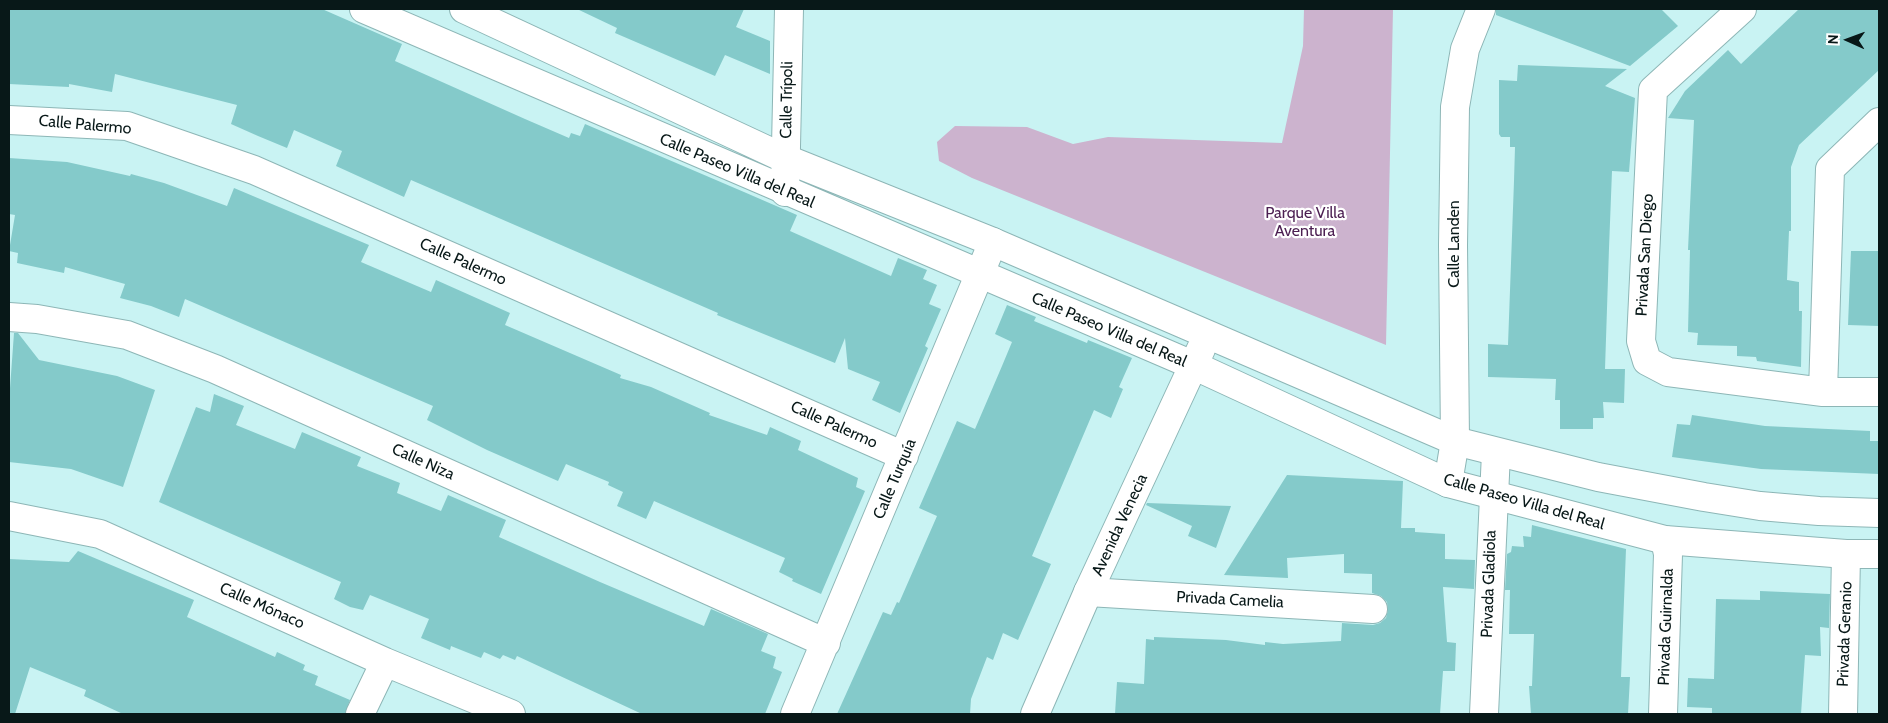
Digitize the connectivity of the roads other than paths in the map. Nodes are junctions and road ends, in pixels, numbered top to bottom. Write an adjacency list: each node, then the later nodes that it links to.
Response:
1 (364, 9): 9 (street, Calle Paseo Villa del Real)
2 (464, 9): 8 (street, Calle Paseo Villa del Real)
3 (789, 9): 8 (street, Calle Trípoli)
4 (1481, 9): 17 (street, Calle Landen)
5 (1742, 9): 15 (street, Privada San Diego)
6 (9, 120): 19 (street, Calle Palermo)
7 (1879, 122): 15 (street)
8 (786, 159): 9 (street, Calle Trípoli); 10 (street, Calle Paseo Villa del Real)
9 (785, 192): 11 (street, Calle Paseo Villa del Real)
10 (993, 242): 11 (street, Calle Turquía); 13 (street, Calle Paseo Villa del Real)
11 (980, 275): 14 (street, Calle Paseo Villa del Real); 19 (street, Calle Turquía)
12 (9, 317): 29 (street, Calle Niza)
13 (1206, 336): 14 (street, Avenida Venecia); 17 (street, Calle Paseo Villa del Real)
14 (1195, 366): 20 (street, Calle Paseo Villa del Real); 27 (street, Avenida Venecia)
15 (1822, 392): 16 (street, Privada San Diego)
16 (1879, 392)
17 (1455, 441): 18 (street, Calle Paseo Villa del Real); 20 (street, Calle Landen)
18 (1496, 453): 21 (street, Privada Gladiola); 22 (street, Calle Paseo Villa del Real)
19 (904, 456): 29 (street, Calle Turquía)
20 (1448, 483): 21 (street, Calle Paseo Villa del Real)
21 (1492, 493): 24 (street, Calle Paseo Villa del Real); 35 (street, Privada Gladiola)
22 (1879, 513)
23 (9, 516): 30 (street, Calle Mónaco)
24 (1665, 540): 25 (street, Calle Paseo Villa del Real); 36 (street, Privada Guirnalda)
25 (1846, 554): 26 (street, Calle Paseo Villa del Real); 37 (street, Privada Geranio)
26 (1879, 554)
27 (1088, 592): 28 (street, Privada Camelia); 34 (street, Avenida Venecia)
28 (1373, 609)
29 (826, 643): 33 (street, Calle Turquía)
30 (385, 662): 31 (street); 32 (street, Calle Mónaco)
31 (360, 714)
32 (511, 714)
33 (795, 714)
34 (1034, 714)
35 (1484, 714)
36 (1663, 714)
37 (1843, 714)

